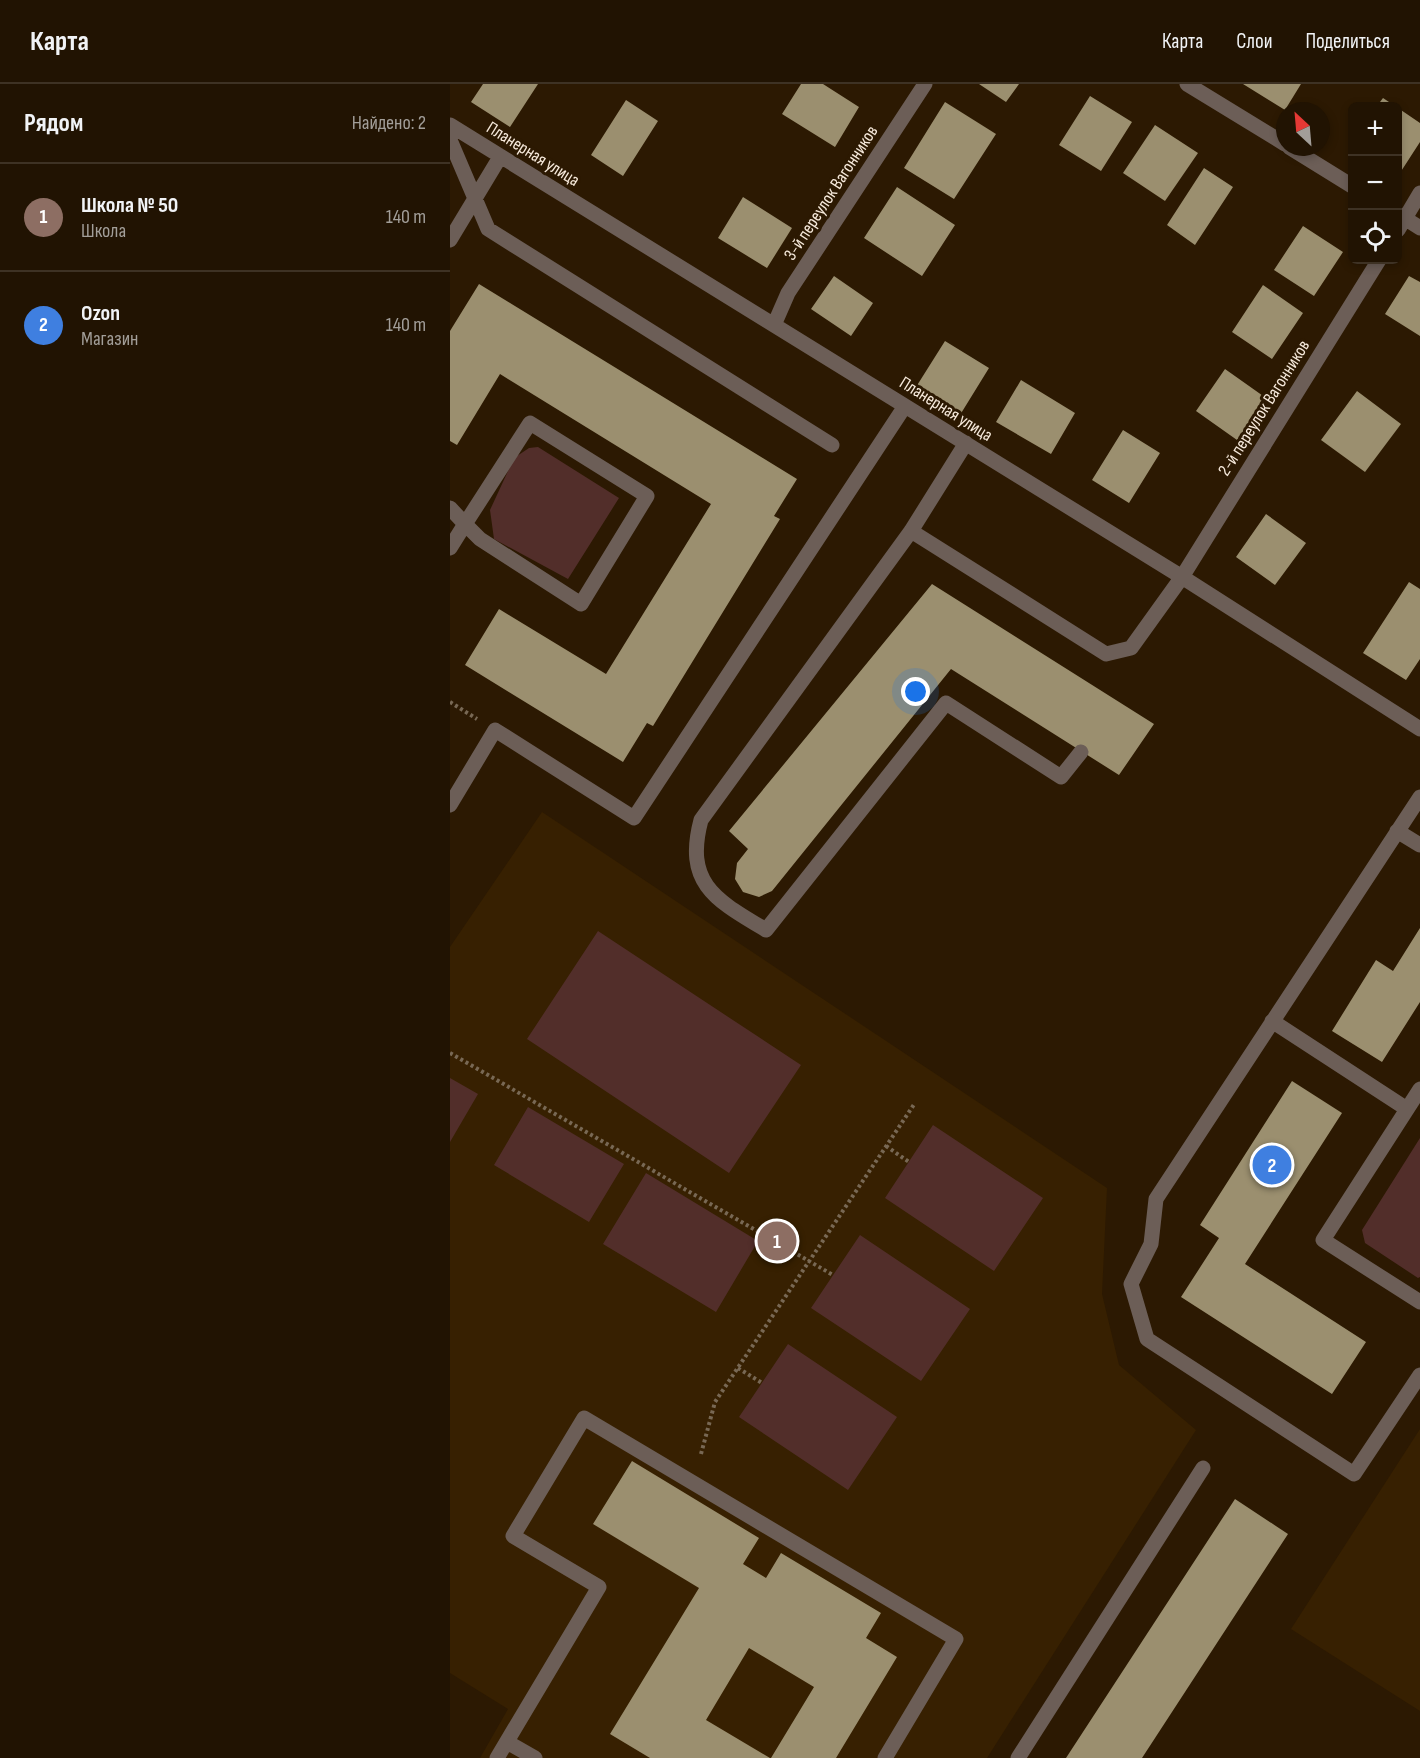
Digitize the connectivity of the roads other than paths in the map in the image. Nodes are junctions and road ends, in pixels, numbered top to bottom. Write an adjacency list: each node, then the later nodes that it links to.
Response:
1 (925, 84): 16 (street, 3-й переулок Вагонников)
2 (1187, 84): 4 (street)
3 (450, 125): 7 (street, Планерная улица)
4 (1276, 138)
5 (450, 140): 10 (street)
6 (1304, 156): 8 (street)
7 (500, 157): 10 (street); 16 (street, Планерная улица)
8 (1348, 183)
9 (1420, 193): 11 (street)
10 (474, 200): 14 (street); 19 (street)
11 (1402, 217)
12 (1402, 221): 13 (street)
13 (1420, 228)
14 (450, 240)
15 (1377, 264): 24 (street, 2-й переулок Вагонников)
16 (774, 325): 17 (street, Планерная улица)
17 (905, 406): 18 (street, Планерная улица); 28 (street)
18 (966, 443): 22 (street); 24 (street, Планерная улица)
19 (832, 445)
20 (450, 508): 21 (street)
21 (465, 524): 21 (street); 23 (street)
22 (910, 531): 24 (street, 2-й переулок Вагонников); 26 (street)
23 (450, 548)
24 (1182, 577): 25 (street, Планерная улица)
25 (1420, 729)
26 (1081, 752)
27 (1420, 796): 29 (street)
28 (450, 804)
29 (1397, 831): 30 (street); 31 (street)
30 (1420, 845)
31 (1272, 1021): 33 (street); 35 (street)
32 (1420, 1089): 33 (street)
33 (1407, 1108): 34 (street)
34 (1420, 1302)
35 (1420, 1375)
36 (1203, 1468): 41 (street)
37 (507, 1742): 38 (street); 39 (street); 40 (street)
38 (497, 1758)
39 (535, 1758)
40 (885, 1758)
41 (1018, 1758)

